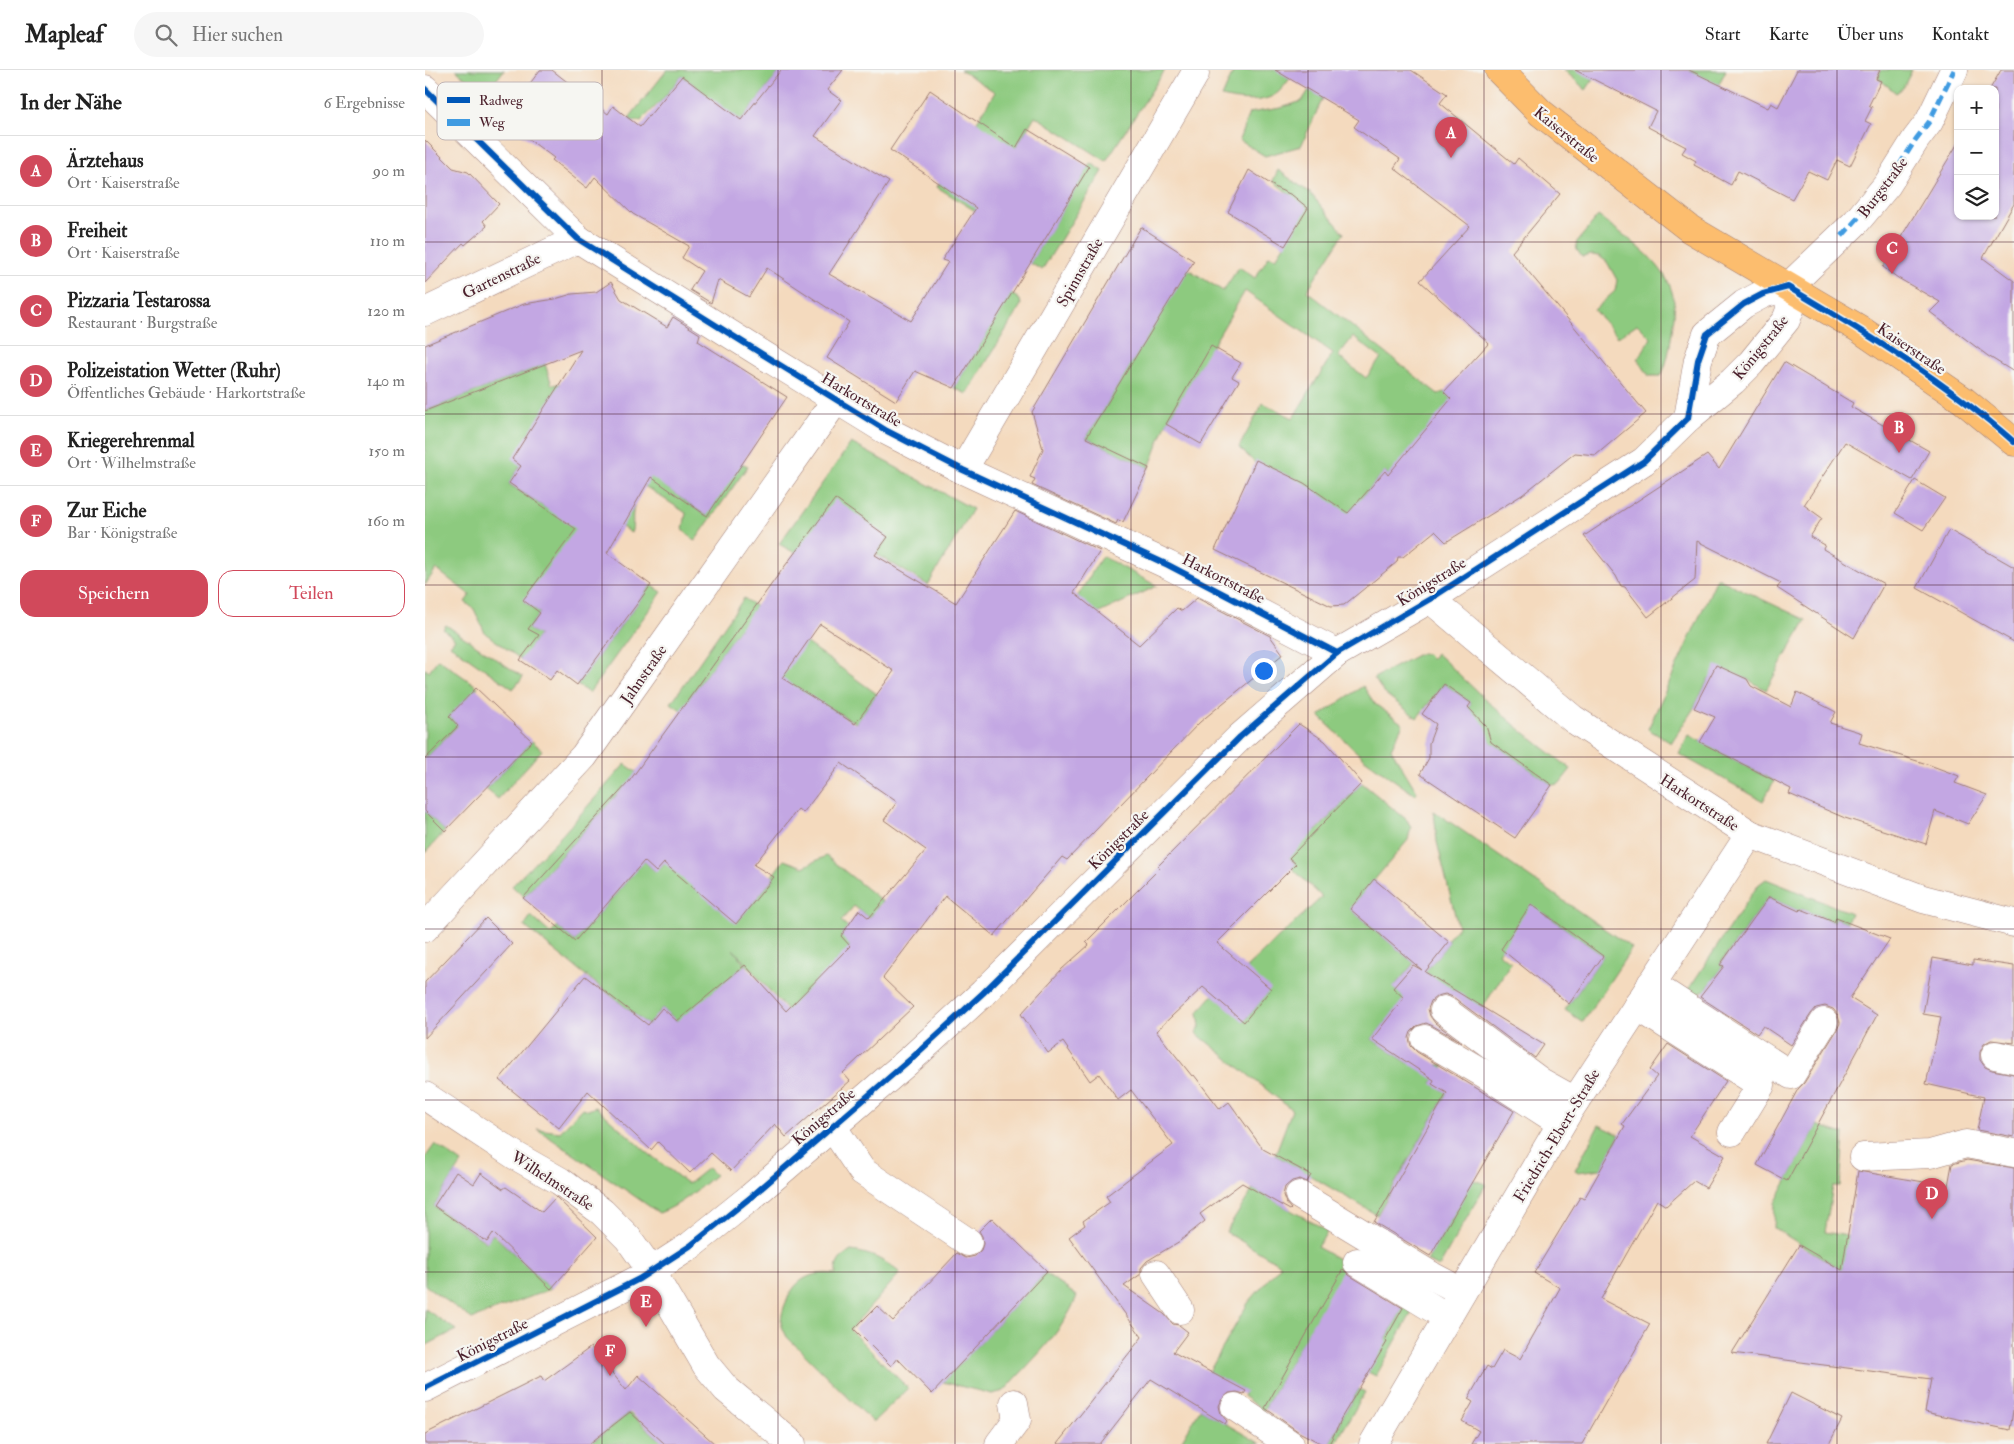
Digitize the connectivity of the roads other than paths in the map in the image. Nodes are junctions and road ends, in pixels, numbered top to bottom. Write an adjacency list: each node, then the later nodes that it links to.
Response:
1 (1499, 70): 8 (main road, Kaiserstraße)
2 (1954, 70): 8 (street, Burgstraße)
3 (1195, 74): 13 (street, Spinnstraße)
4 (425, 89): 5 (street, Harkortstraße)
5 (437, 101)
6 (477, 140): 7 (street, Harkortstraße)
7 (578, 238): 9 (street, Gartenstraße); 10 (street, Harkortstraße)
8 (1788, 287): 11 (street, Königstraße); 11 (street, Königstraße); 12 (main road, Kaiserstraße)
9 (425, 312)
10 (836, 400): 13 (street, Harkortstraße); 18 (street, Jahnstraße)
11 (1688, 418): 14 (street, Königstraße)
12 (2014, 442)
13 (963, 470): 15 (street, Harkortstraße)
14 (1429, 599): 15 (street, Königstraße); 16 (street, Harkortstraße)
15 (1337, 653): 25 (street, Königstraße)
16 (1750, 834): 17 (street, Harkortstraße); 19 (street, Friedrich-Ebert-Straße)
17 (2014, 923)
18 (425, 928)
19 (1644, 995): 21 (street); 24 (street, Friedrich-Ebert-Straße); 26 (street)
20 (1444, 1010): 24 (street)
21 (1824, 1022)
22 (1425, 1039): 24 (street)
23 (425, 1096): 32 (street, Wilhelmstraße)
24 (1568, 1112): 34 (street, Friedrich-Ebert-Straße)
25 (832, 1126): 30 (street); 32 (street, Königstraße)
26 (1732, 1132)
27 (2014, 1153): 28 (street)
28 (1863, 1157)
29 (1299, 1195): 34 (street)
30 (968, 1242)
31 (1357, 1262): 36 (street)
32 (652, 1272): 37 (street, Königstraße); 40 (street, Wilhelmstraße)
33 (1156, 1274): 35 (street)
34 (1462, 1292): 36 (street, Friedrich-Ebert-Straße)
35 (1180, 1310)
36 (1447, 1317): 43 (street, Friedrich-Ebert-Straße)
37 (425, 1388)
38 (1014, 1403): 41 (street)
39 (1235, 1408): 42 (street)
40 (792, 1444)
41 (999, 1444)
42 (1290, 1444)
43 (1373, 1444)

